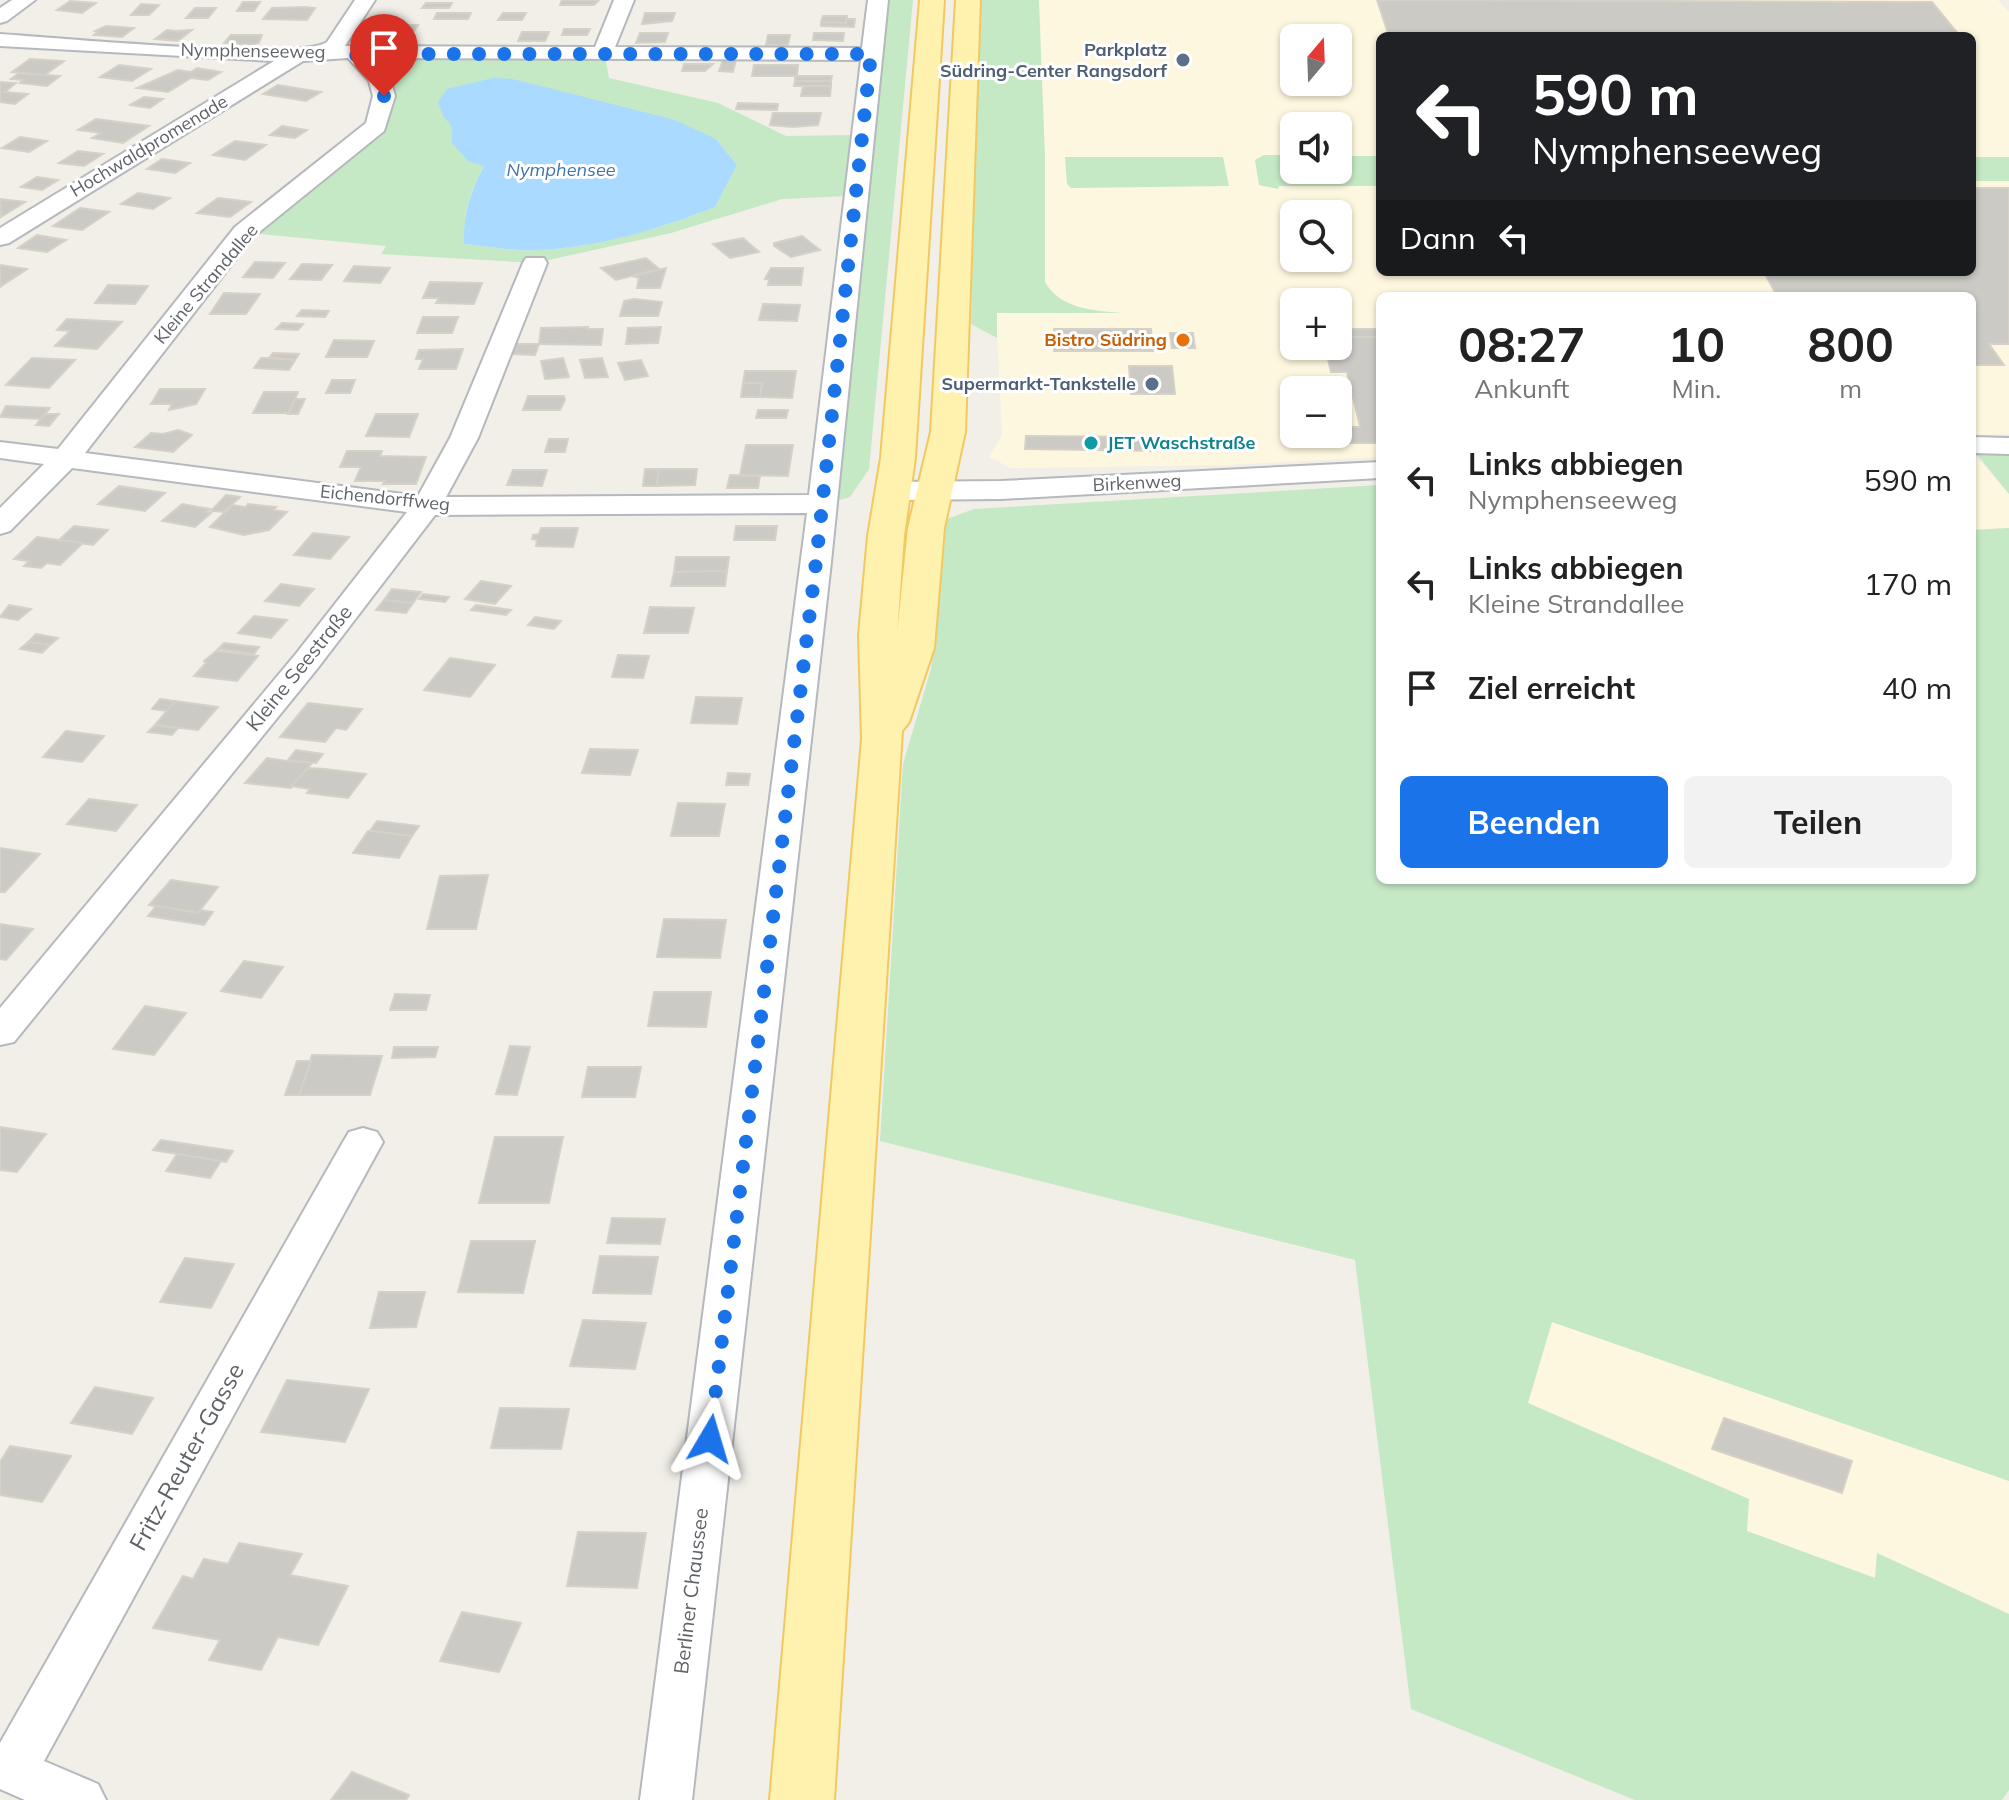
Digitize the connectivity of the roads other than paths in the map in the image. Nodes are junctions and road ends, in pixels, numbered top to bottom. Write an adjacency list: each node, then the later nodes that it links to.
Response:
1 (25, 0): 7 (street)
2 (365, 0): 9 (street)
3 (624, 0): 11 (street)
4 (878, 0): 12 (street, Berliner Chaussee)
5 (932, 0): 21 (main road)
6 (968, 0): 22 (main road)
7 (0, 17)
8 (0, 40): 13 (street, Nymphenseeweg)
9 (326, 52): 10 (street, Nymphenseeweg); 13 (street, Nymphenseeweg)
10 (355, 54): 11 (street, Nymphenseeweg); 19 (street, Kleine Strandallee)
11 (602, 54): 12 (street, Nymphenseeweg)
12 (871, 54): 23 (street, Berliner Chaussee)
13 (298, 55): 14 (street, Hochwaldpromenade)
14 (0, 238)
15 (535, 263): 24 (street, Kleine Seestraße)
16 (1976, 445): 17 (street)
17 (2009, 446)
18 (0, 450): 19 (street, Eichendorffweg)
19 (65, 459): 24 (street, Eichendorffweg); 25 (street, Kleine Strandallee)
20 (1376, 470): 22 (street, Birkenweg)
21 (895, 491): 22 (street, Birkenweg); 26 (main road)
22 (934, 491): 26 (main road)
23 (821, 504): 24 (street, Eichendorffweg); 31 (street, Berliner Chaussee)
24 (427, 506): 27 (street, Kleine Seestraße)
25 (0, 525)
26 (882, 739): 32 (main road)
27 (0, 1033)
28 (363, 1142): 29 (street, Fritz-Reuter-Gasse)
29 (6, 1768): 30 (street)
30 (80, 1800)
31 (666, 1800)
32 (802, 1800)

